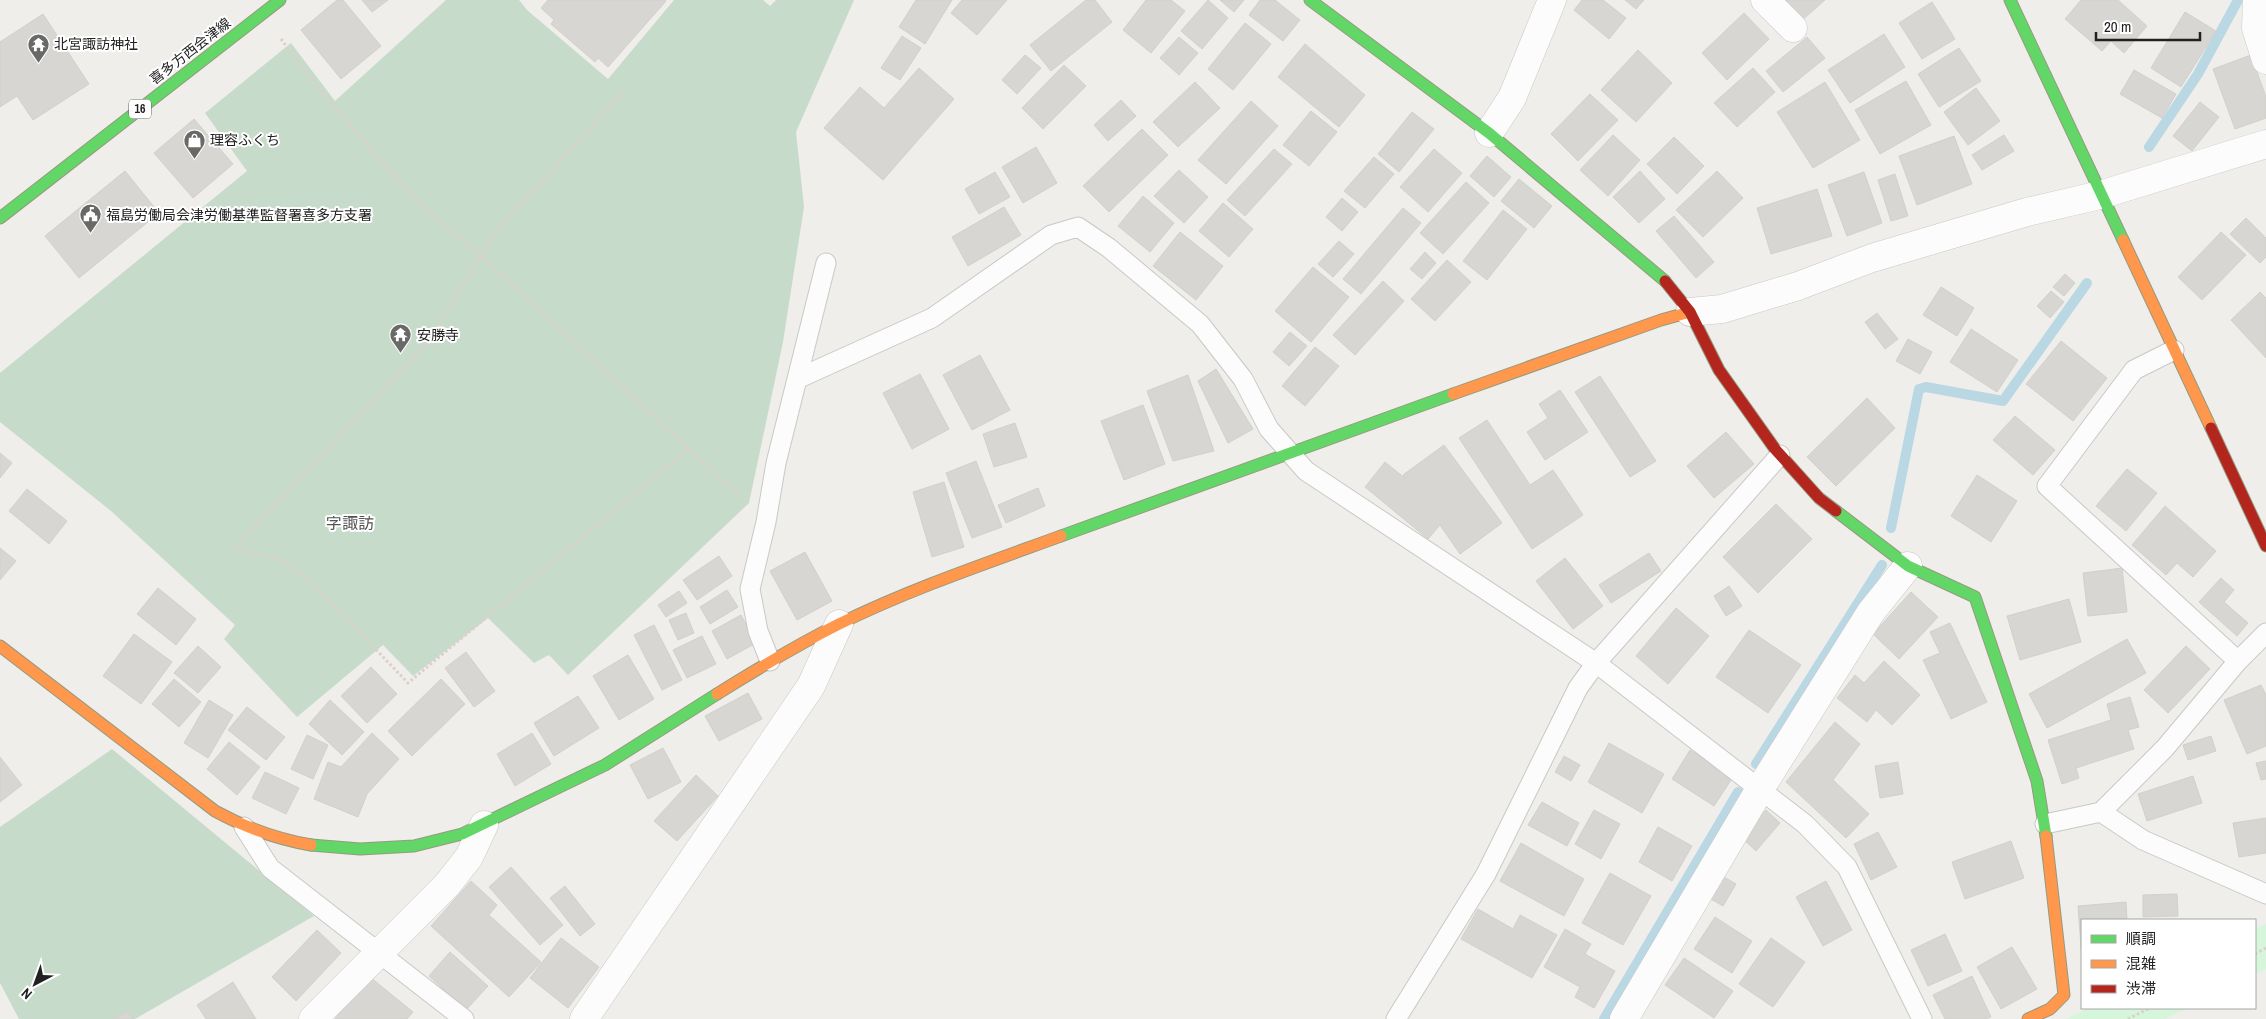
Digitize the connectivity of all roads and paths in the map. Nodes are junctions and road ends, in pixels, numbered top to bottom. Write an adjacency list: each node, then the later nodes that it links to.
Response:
1 (280, 0): 7 (street, 喜多方西会津線 / 16)
2 (1310, 0): 11 (street)
3 (1552, 0): 11 (street)
4 (1765, 0): 8 (street)
5 (2010, 0): 13 (street)
6 (2257, 0): 9 (street)
7 (262, 14): 14 (street, 喜多方西会津線 / 16); 15 (path)
8 (1793, 28)
9 (2266, 60)
10 (624, 92): 15 (path)
11 (1489, 133): 17 (street)
12 (2266, 144): 13 (street)
13 (2100, 195): 17 (street); 18 (street)
14 (0, 218)
15 (482, 257): 20 (path); 20 (path)
16 (826, 263): 19 (lane)
17 (1690, 312): 21 (street); 22 (street)
18 (2174, 350): 24 (street); 30 (lane)
19 (797, 379): 21 (lane); 23 (lane)
20 (688, 449): 23 (path)
21 (1289, 453): 26 (street); 31 (lane)
22 (1780, 455): 25 (street); 31 (lane)
23 (767, 514): 29 (lane)
24 (2266, 546)
25 (1908, 566): 32 (street); 34 (street)
26 (838, 624): 29 (street); 42 (street)
27 (2266, 633): 30 (lane)
28 (4, 656): 36 (street)
29 (770, 661): 35 (street)
30 (2238, 661): 33 (lane)
31 (1596, 662): 32 (lane); 43 (lane)
32 (1760, 789): 44 (street); 45 (lane)
33 (2101, 812): 34 (lane); 37 (lane)
34 (2045, 824): 46 (street)
35 (484, 825): 36 (street); 38 (street)
36 (244, 827): 38 (lane)
37 (2266, 894)
38 (379, 954): 40 (street); 41 (lane)
39 (2148, 1009): 47 (path)
40 (313, 1019)
41 (464, 1019)
42 (584, 1019)
43 (1396, 1019)
44 (1624, 1019)
45 (1922, 1019)
46 (2028, 1019)
47 (2128, 1019)

